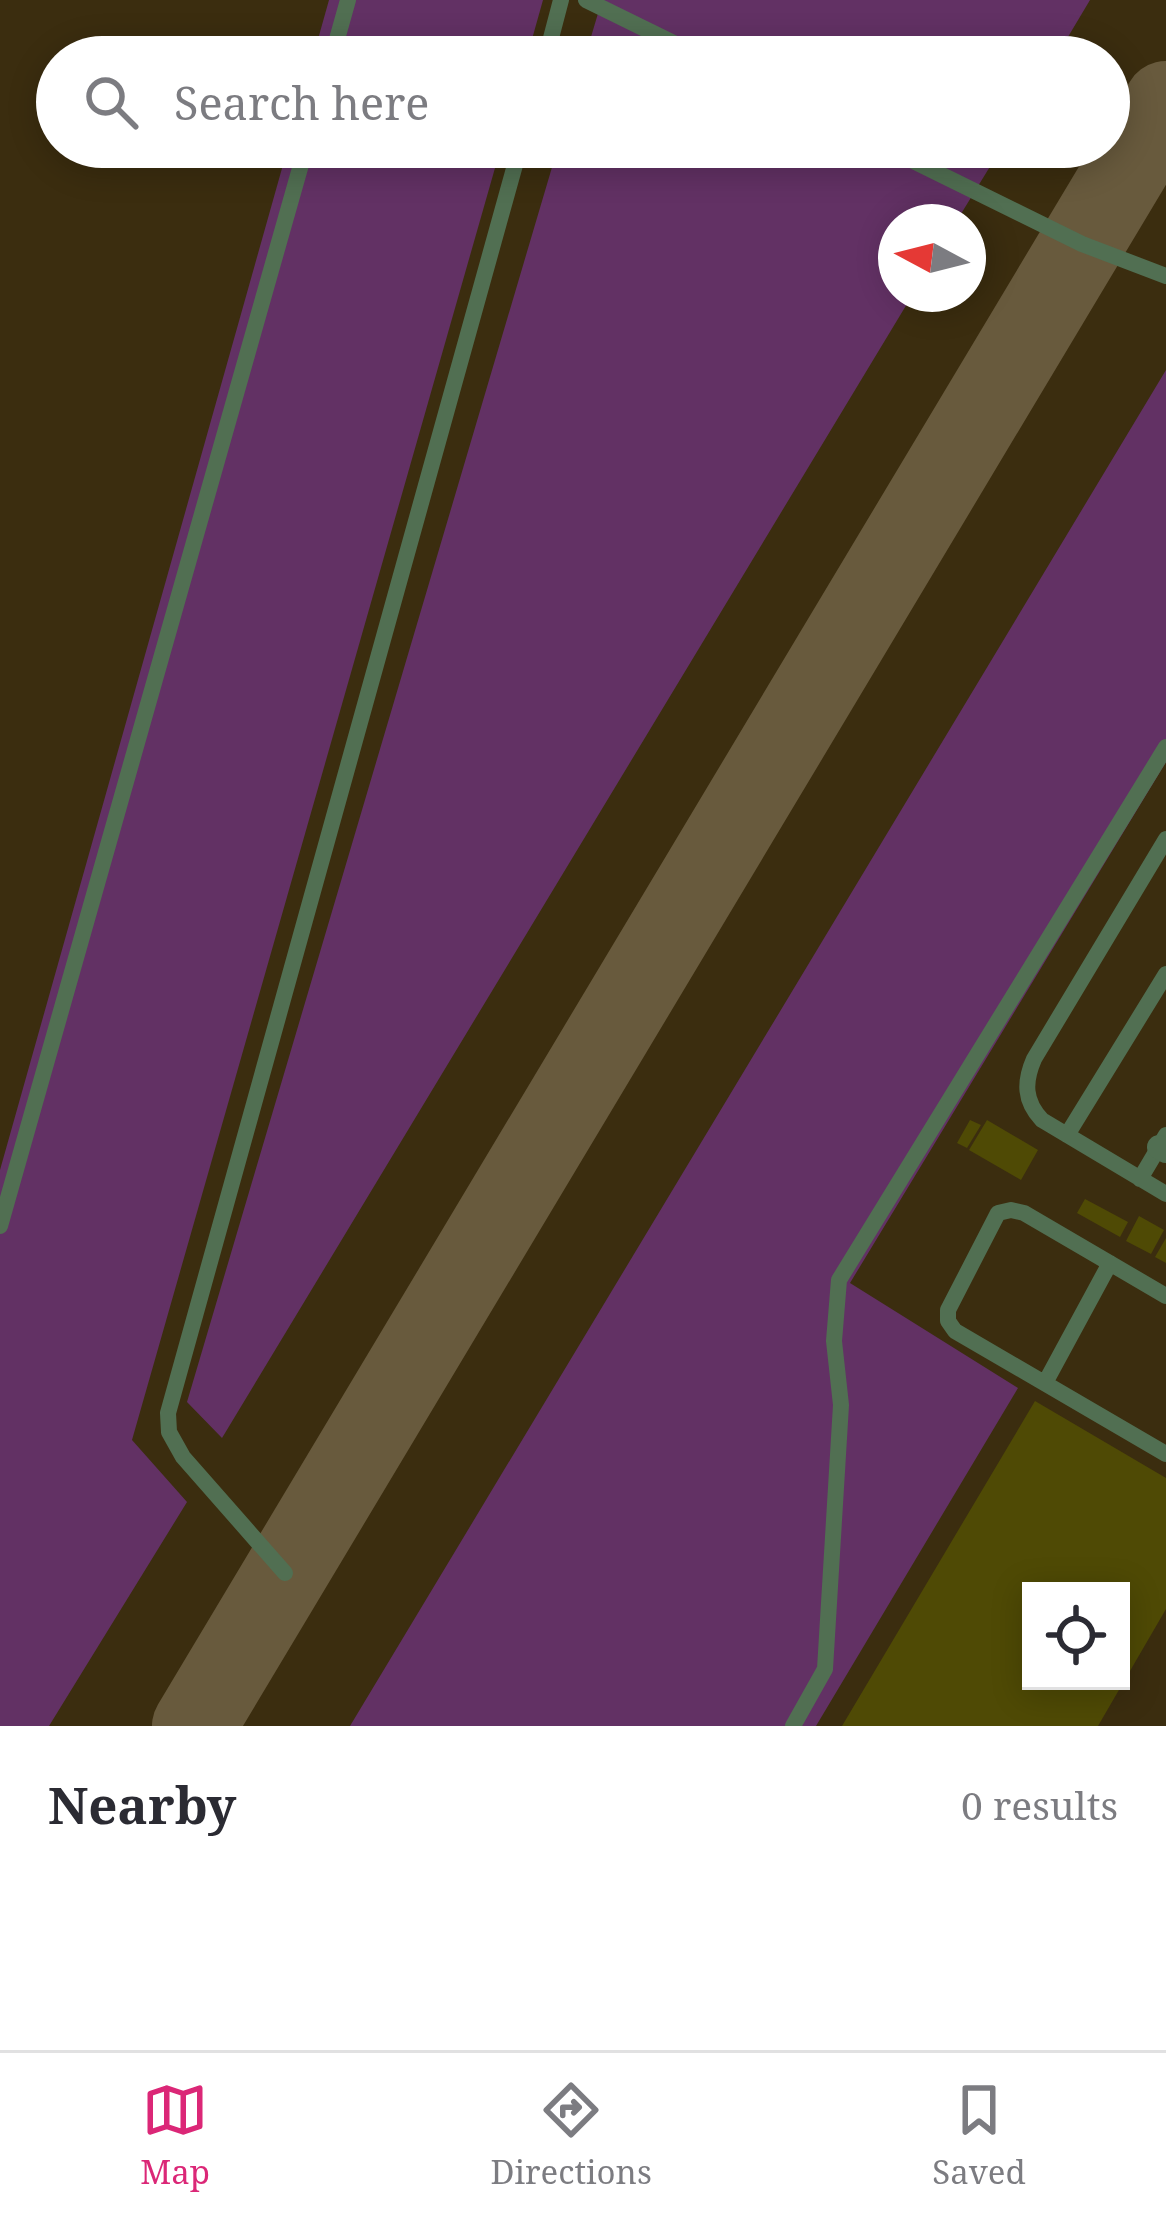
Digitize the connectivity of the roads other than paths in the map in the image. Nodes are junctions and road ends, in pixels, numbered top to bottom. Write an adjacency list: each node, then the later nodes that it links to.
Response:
1 (348, 0): 4 (lane)
2 (561, 0): 5 (lane)
3 (586, 0): 6 (lane)
4 (338, 36)
5 (552, 36)
6 (659, 36)
7 (300, 168): 18 (lane)
8 (514, 168): 23 (lane)
9 (928, 168): 10 (lane)
10 (1166, 276)
11 (1166, 747): 24 (lane)
12 (1166, 839): 14 (lane)
13 (1166, 974): 14 (lane)
14 (1067, 1135): 16 (lane)
15 (1164, 1144): 16 (lane)
16 (1139, 1179): 17 (lane)
17 (1166, 1194)
18 (0, 1226)
19 (1110, 1264): 20 (lane); 21 (lane); 21 (lane)
20 (1166, 1296)
21 (1045, 1384): 22 (lane)
22 (1166, 1454)
23 (285, 1573)
24 (793, 1726)

